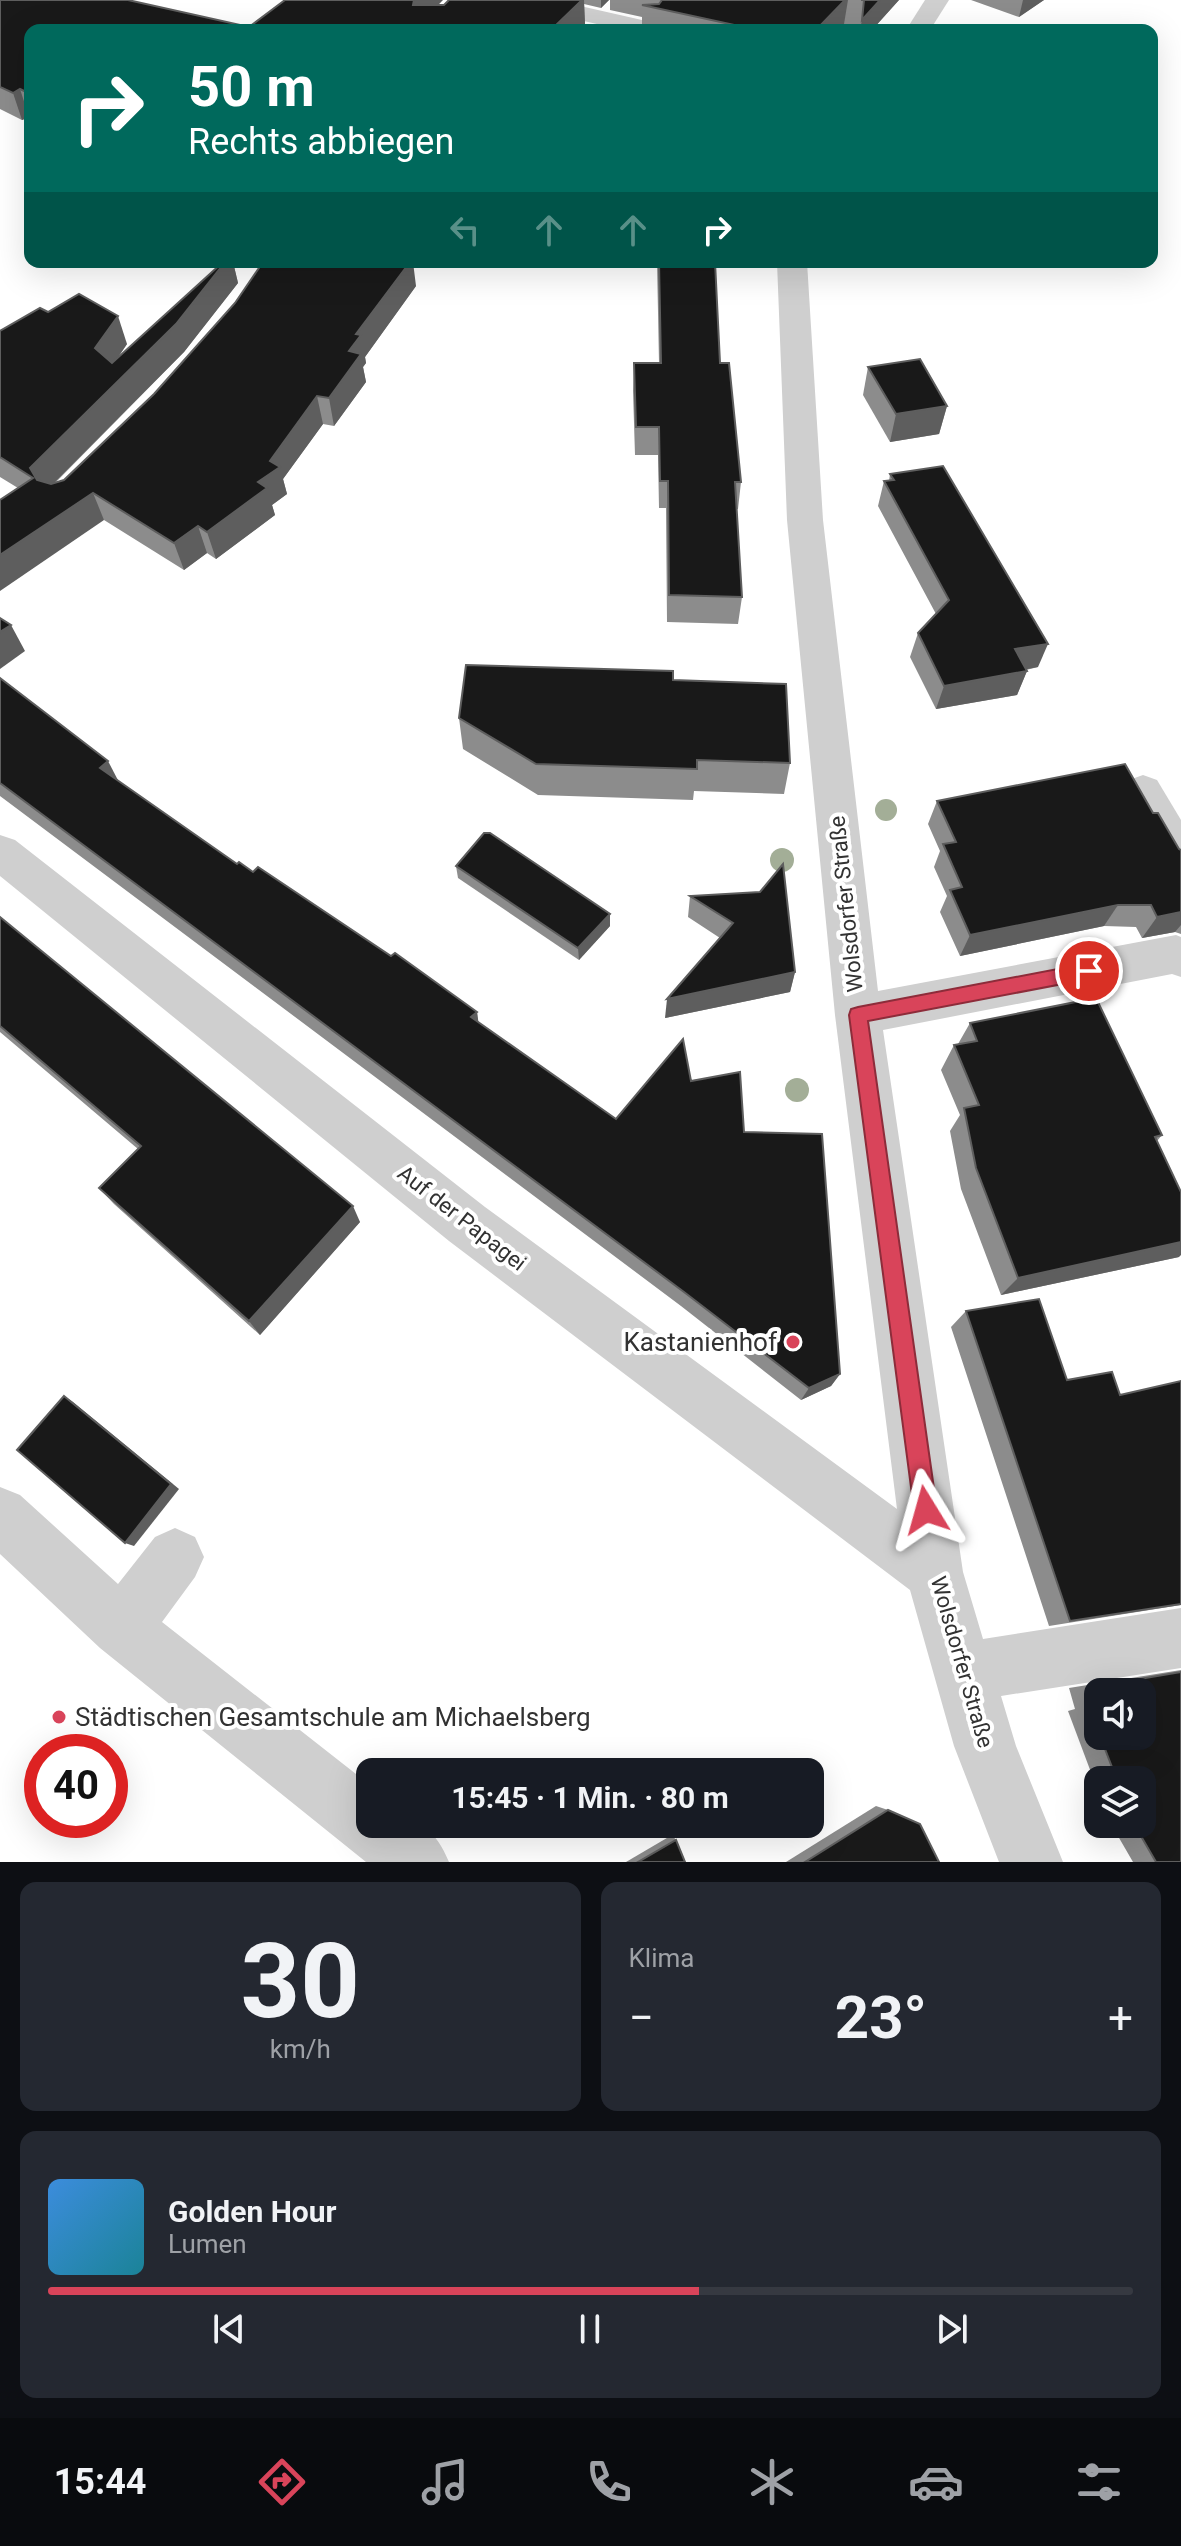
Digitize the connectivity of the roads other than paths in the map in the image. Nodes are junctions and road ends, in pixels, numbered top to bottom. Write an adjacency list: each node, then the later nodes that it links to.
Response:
1 (522, 0): 3 (street)
2 (937, 0): 4 (street)
3 (628, 24)
4 (922, 24)
5 (792, 268): 10 (street, Wolsdorfer Straße)
6 (1143, 791): 8 (street)
7 (0, 852): 13 (street, Auf der Papagei)
8 (1181, 858)
9 (1181, 958): 10 (street)
10 (858, 1015): 13 (street, Wolsdorfer Straße)
11 (0, 1515): 15 (street)
12 (175, 1557): 15 (street)
13 (934, 1572): 16 (street, Wolsdorfer Straße)
14 (1181, 1638): 16 (street)
15 (140, 1641): 17 (street)
16 (965, 1672): 18 (street, Wolsdorfer Straße)
17 (417, 1862)
18 (1031, 1862)

